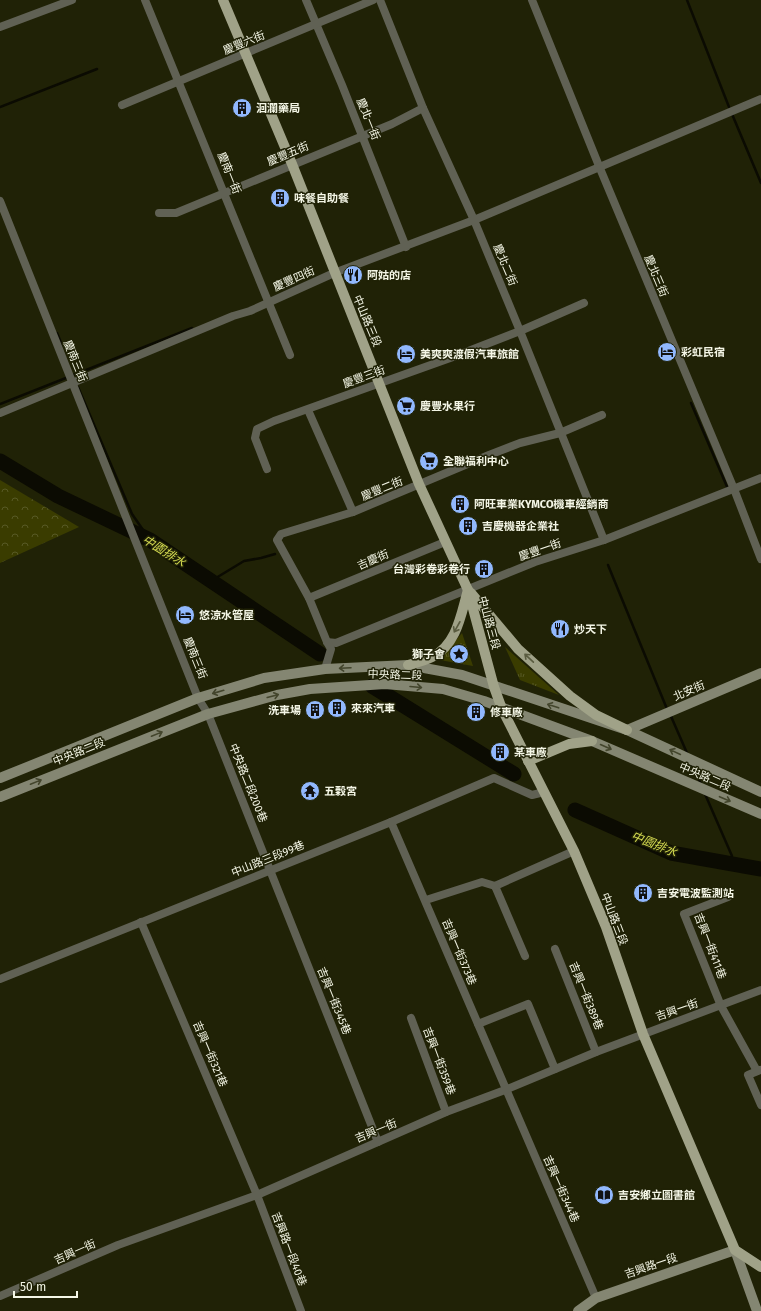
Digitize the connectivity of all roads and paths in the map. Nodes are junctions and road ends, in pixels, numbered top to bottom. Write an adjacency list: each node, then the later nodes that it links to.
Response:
1 (72, 0): 9 (street)
2 (145, 0): 11 (street, 慶南一街)
3 (222, 0): 10 (main road, 中山路三段)
4 (306, 0): 8 (street, 慶北一街)
5 (374, 0): 8 (street, 慶豐六街)
6 (380, 0): 14 (street, 慶北二街)
7 (532, 0): 17 (street, 慶北三街)
8 (316, 25): 10 (street, 慶豐六街); 15 (street, 慶北一街)
9 (0, 27)
10 (246, 53): 11 (street, 慶豐六街); 16 (main road, 中山路三段)
11 (179, 82): 13 (street, 慶豐六街); 18 (street, 慶南一街)
12 (761, 99): 17 (street, 慶豐四街)
13 (122, 105)
14 (423, 108): 15 (street, 慶豐五街); 21 (street, 慶北二街)
15 (362, 136): 16 (street, 慶豐五街); 22 (street, 慶北一街)
16 (292, 164): 18 (street, 慶豐五街); 23 (main road, 中山路三段)
17 (599, 166): 21 (street, 慶豐四街); 37 (street, 慶北三街)
18 (225, 194): 20 (street, 慶豐五街); 24 (street, 慶南一街)
19 (0, 201): 28 (street, 慶南三街)
20 (159, 213)
21 (474, 220): 22 (street, 慶豐四街); 26 (street, 慶北二街)
22 (406, 247): 23 (street, 慶豐四街)
23 (334, 273): 24 (street, 慶豐四街); 29 (main road, 中山路三段)
24 (269, 302): 27 (street, 慶南一街); 28 (street, 慶豐四街)
25 (584, 303): 26 (street, 慶豐三街)
26 (520, 331): 29 (street, 慶豐三街); 33 (street, 慶北二街)
27 (290, 355)
28 (72, 382): 31 (street, 慶豐四街); 49 (street, 慶南三街)
29 (380, 383): 30 (street, 慶豐三街); 36 (main road, 中山路三段)
30 (308, 410): 34 (street, 慶豐三街); 38 (street)
31 (0, 413)
32 (602, 415): 33 (street, 慶豐二街)
33 (560, 433): 36 (street, 慶豐二街); 39 (street, 慶北二街)
34 (267, 469)
35 (761, 478): 37 (street, 慶豐一街)
36 (419, 484): 38 (street, 慶豐二街); 40 (main road, 中山路三段)
37 (734, 489): 39 (street, 慶豐一街); 41 (street, 慶北三街)
38 (353, 512): 43 (street, 慶豐二街)
39 (604, 540): 42 (street, 慶豐一街)
40 (445, 542): 42 (main road, 中山路三段); 43 (street, 吉慶街)
41 (761, 559)
42 (468, 590): 44 (street, 慶豐一街); 45 (main road, one-way to 45); 48 (main road, 中山路三段); 51 (main road, one-way to 42)
43 (309, 598): 44 (street, 慶豐二街)
44 (327, 642): 46 (street)
45 (408, 666): 46 (street, 中央路二段, one-way to 46); 48 (street, 中央路二段)
46 (325, 669): 49 (street, 中央路二段, one-way to 49)
47 (761, 673): 51 (street, 北安街)
48 (494, 687): 50 (main road, 中山路三段); 51 (street, 中央路二段, one-way to 48)
49 (204, 706): 50 (street, 中央路二段, one-way to 50); 54 (street, 中央路二段); 57 (street, 中央路二段, one-way to 49); 61 (street, 中央路二段200巷)
50 (502, 709): 52 (street, 中央路二段); 53 (main road, 中山路三段)
51 (627, 730): 56 (street, 中央路二段, one-way to 51)
52 (592, 741): 53 (main road); 58 (street, 中央路二段, one-way to 58)
53 (528, 761): 55 (main road, 中山路三段)
54 (0, 778)
55 (544, 792): 59 (street, 中山路三段99巷); 60 (main road, 中山路三段)
56 (761, 792)
57 (0, 797)
58 (761, 814)
59 (391, 822): 61 (street, 中山路三段99巷); 64 (street, 吉興一街373巷)
60 (574, 851): 62 (street); 73 (main road, 中山路三段)
61 (270, 869): 65 (street, 中山路三段99巷); 80 (street, 吉興一街345巷)
62 (495, 886): 64 (street); 67 (street)
63 (728, 897): 70 (street, 吉興一街411巷)
64 (426, 900): 72 (street, 吉興一街373巷)
65 (141, 922): 68 (street, 中山路三段99巷); 81 (street, 吉興一街321巷)
66 (555, 949): 74 (street, 吉興一街389巷)
67 (525, 956)
68 (0, 979)
69 (761, 990): 70 (street, 吉興一街)
70 (721, 1006): 73 (street, 吉興一街); 76 (street)
71 (411, 1018): 79 (street, 吉興一街359巷)
72 (478, 1024): 75 (street); 77 (street, 吉興一街373巷)
73 (643, 1034): 74 (street, 吉興一街); 82 (main road, 中山路三段)
74 (596, 1052): 75 (street, 吉興一街)
75 (555, 1069): 77 (street, 吉興一街)
76 (759, 1070): 78 (street)
77 (505, 1090): 79 (street, 吉興一街); 85 (street, 吉興一街344巷)
78 (761, 1105)
79 (446, 1112): 80 (street, 吉興一街)
80 (378, 1142): 81 (street, 吉興一街)
81 (257, 1195): 84 (street, 吉興一街); 86 (street, 吉興路一段40巷)
82 (735, 1250): 83 (main road); 85 (street, 吉興路一段); 88 (street)
83 (761, 1268)
84 (0, 1296)
85 (596, 1298): 87 (street, 吉興路一段)
86 (301, 1311)
87 (579, 1311)
88 (757, 1311)

